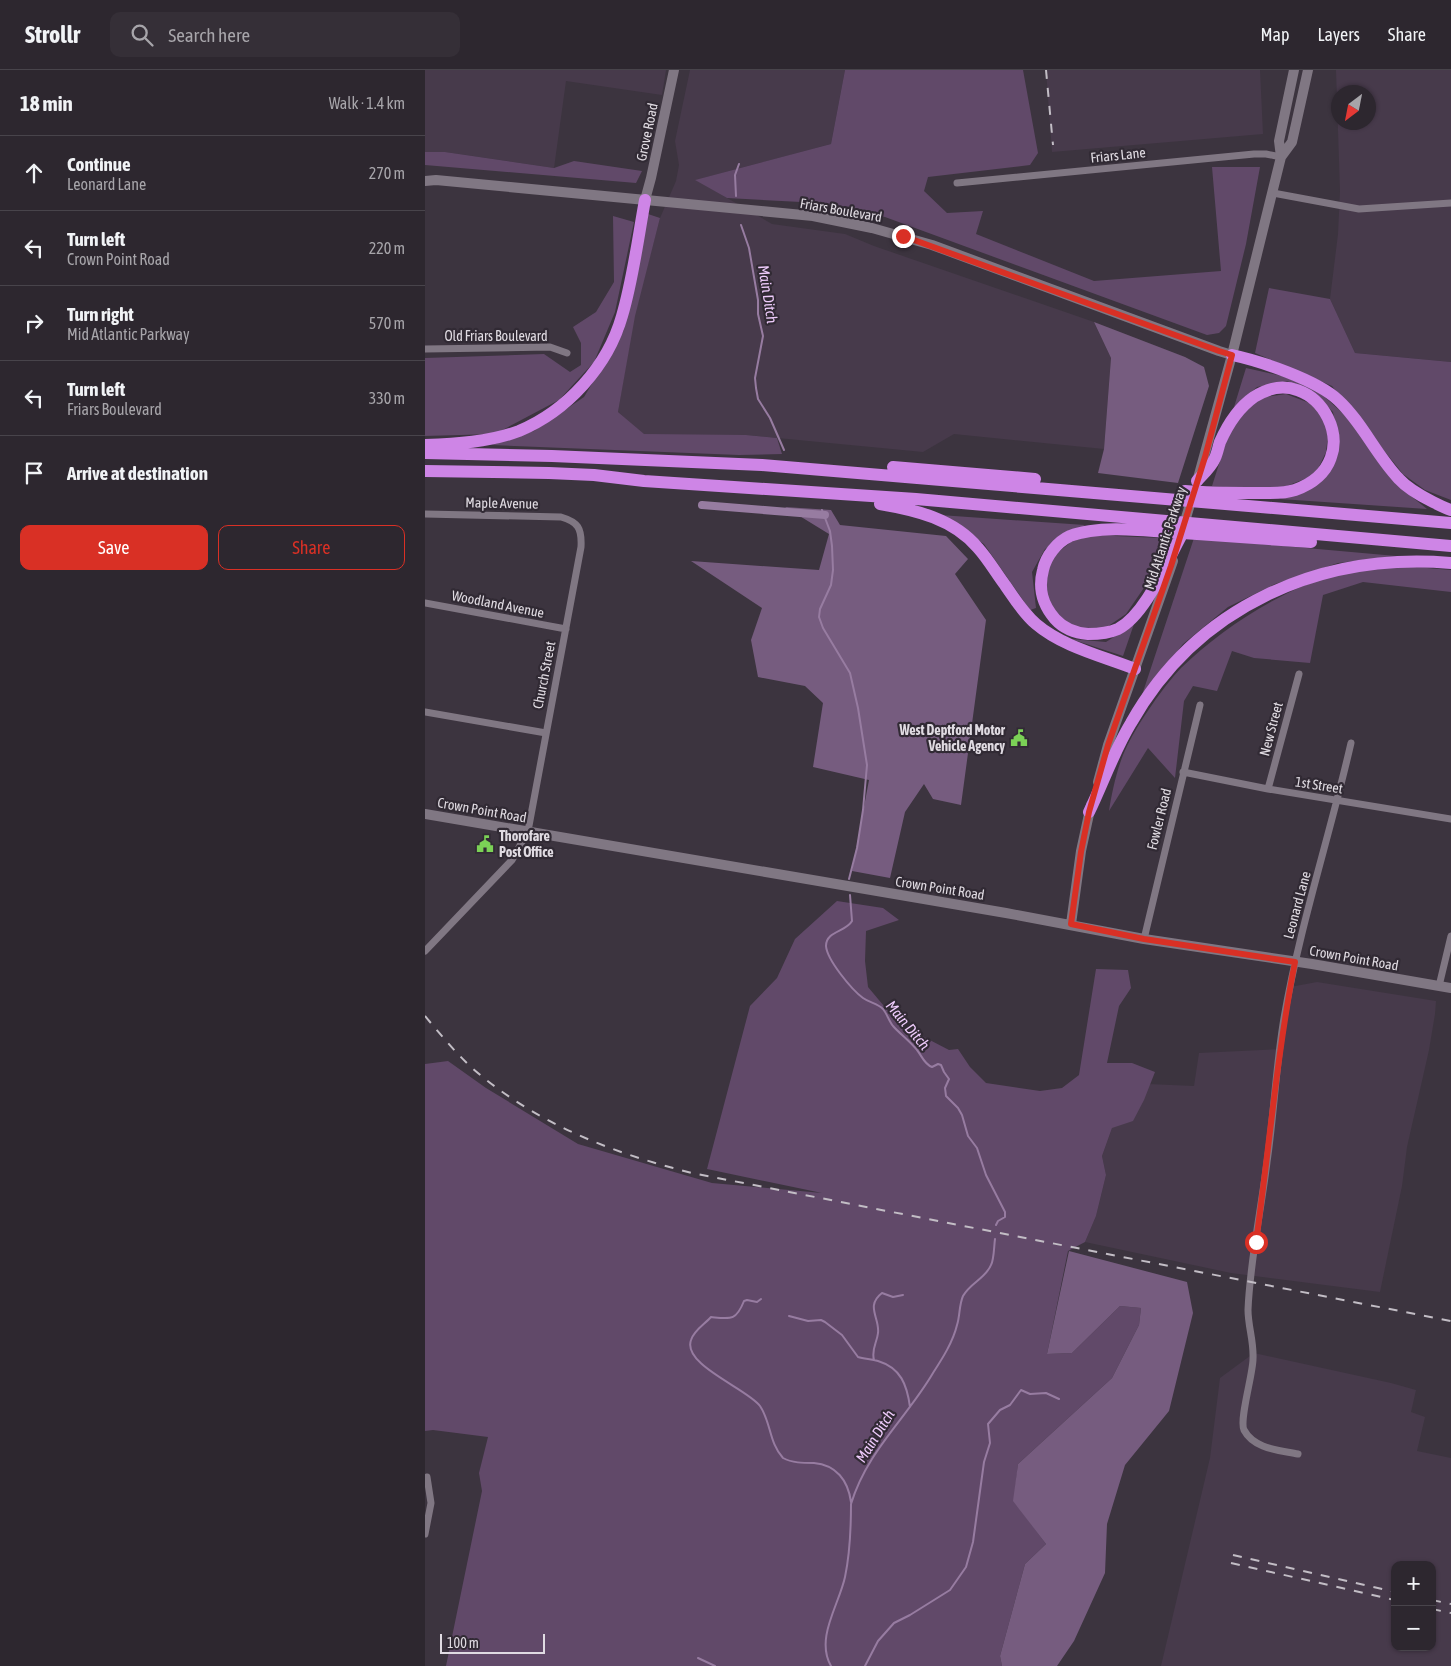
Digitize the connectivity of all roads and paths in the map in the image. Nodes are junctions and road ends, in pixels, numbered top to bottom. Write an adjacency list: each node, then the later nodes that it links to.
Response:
1 (674, 70): 8 (main road, Grove Road)
2 (1294, 70): 4 (main road)
3 (1308, 70): 4 (main road)
4 (1281, 157): 6 (street, Friars Lane); 7 (main road)
5 (425, 181): 8 (main road, Friars Boulevard)
6 (957, 183)
7 (1273, 193): 9 (street); 12 (main road)
8 (645, 200): 12 (main road, Friars Boulevard); 13 (highway)
9 (1451, 203)
10 (425, 349): 11 (street, Old Friars Boulevard)
11 (567, 353)
12 (1232, 355): 15 (main road); 20 (highway)
13 (425, 445)
14 (425, 454): 16 (highway)
15 (1210, 458): 16 (highway); 19 (highway)
16 (808, 468): 22 (highway)
17 (425, 471): 18 (highway)
18 (644, 481): 25 (highway); 31 (highway)
19 (1197, 481): 24 (main road, Mid Atlantic Parkway)
20 (1451, 510)
21 (425, 514): 23 (street, Maple Avenue)
22 (1451, 523)
23 (577, 524): 30 (street, Church Street)
24 (1181, 536): 28 (highway)
25 (1451, 546)
26 (1451, 553): 28 (highway)
27 (1451, 564): 40 (highway)
28 (1168, 566): 31 (main road, Mid Atlantic Parkway)
29 (425, 603): 30 (street, Woodland Avenue)
30 (566, 629): 35 (street, Church Street)
31 (1135, 669): 40 (main road, Mid Atlantic Parkway)
32 (1299, 674): 38 (street, New Street)
33 (1199, 705): 37 (street, Fowler Road)
34 (425, 712): 35 (street)
35 (546, 733): 43 (street, Church Street)
36 (1351, 743): 39 (street, Leonard Lane)
37 (1183, 772): 38 (street, 1st Street); 46 (street, Fowler Road)
38 (1268, 789): 39 (street, 1st Street)
39 (1337, 800): 42 (street, 1st Street); 48 (street, Leonard Lane)
40 (1089, 812): 44 (main road, Mid Atlantic Parkway)
41 (425, 814): 43 (main road, Crown Point Road)
42 (1451, 819)
43 (528, 831): 44 (main road, Crown Point Road); 47 (street, Church Street)
44 (1071, 924): 46 (main road, Crown Point Road)
45 (1451, 936): 49 (street)
46 (1144, 939): 48 (main road, Crown Point Road)
47 (425, 951)
48 (1295, 962): 49 (main road, Crown Point Road); 51 (street, Leonard Lane)
49 (1439, 986): 50 (main road, Crown Point Road)
50 (1451, 988)
51 (1298, 1454)
52 (427, 1477): 53 (street)
53 (425, 1534)

